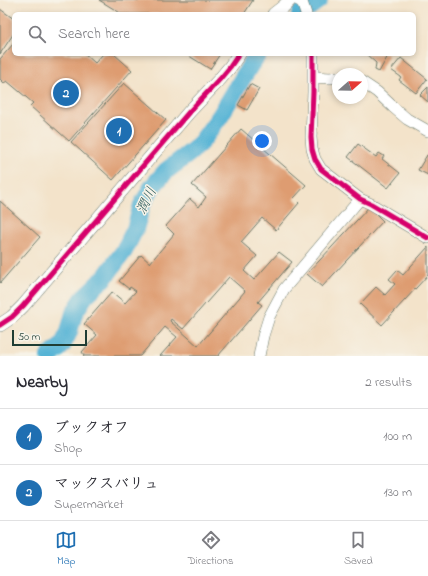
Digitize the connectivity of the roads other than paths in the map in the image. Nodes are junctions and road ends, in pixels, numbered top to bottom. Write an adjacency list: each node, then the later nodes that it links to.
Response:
1 (297, 1): 2 (street); 3 (street)
2 (277, 12)
3 (305, 12)
4 (238, 56): 12 (street)
5 (313, 56): 6 (street)
6 (313, 77): 7 (street); 10 (street)
7 (332, 78)
8 (368, 86): 9 (street)
9 (428, 130)
10 (360, 199): 11 (street); 13 (street)
11 (428, 238)
12 (0, 325)
13 (259, 356)

